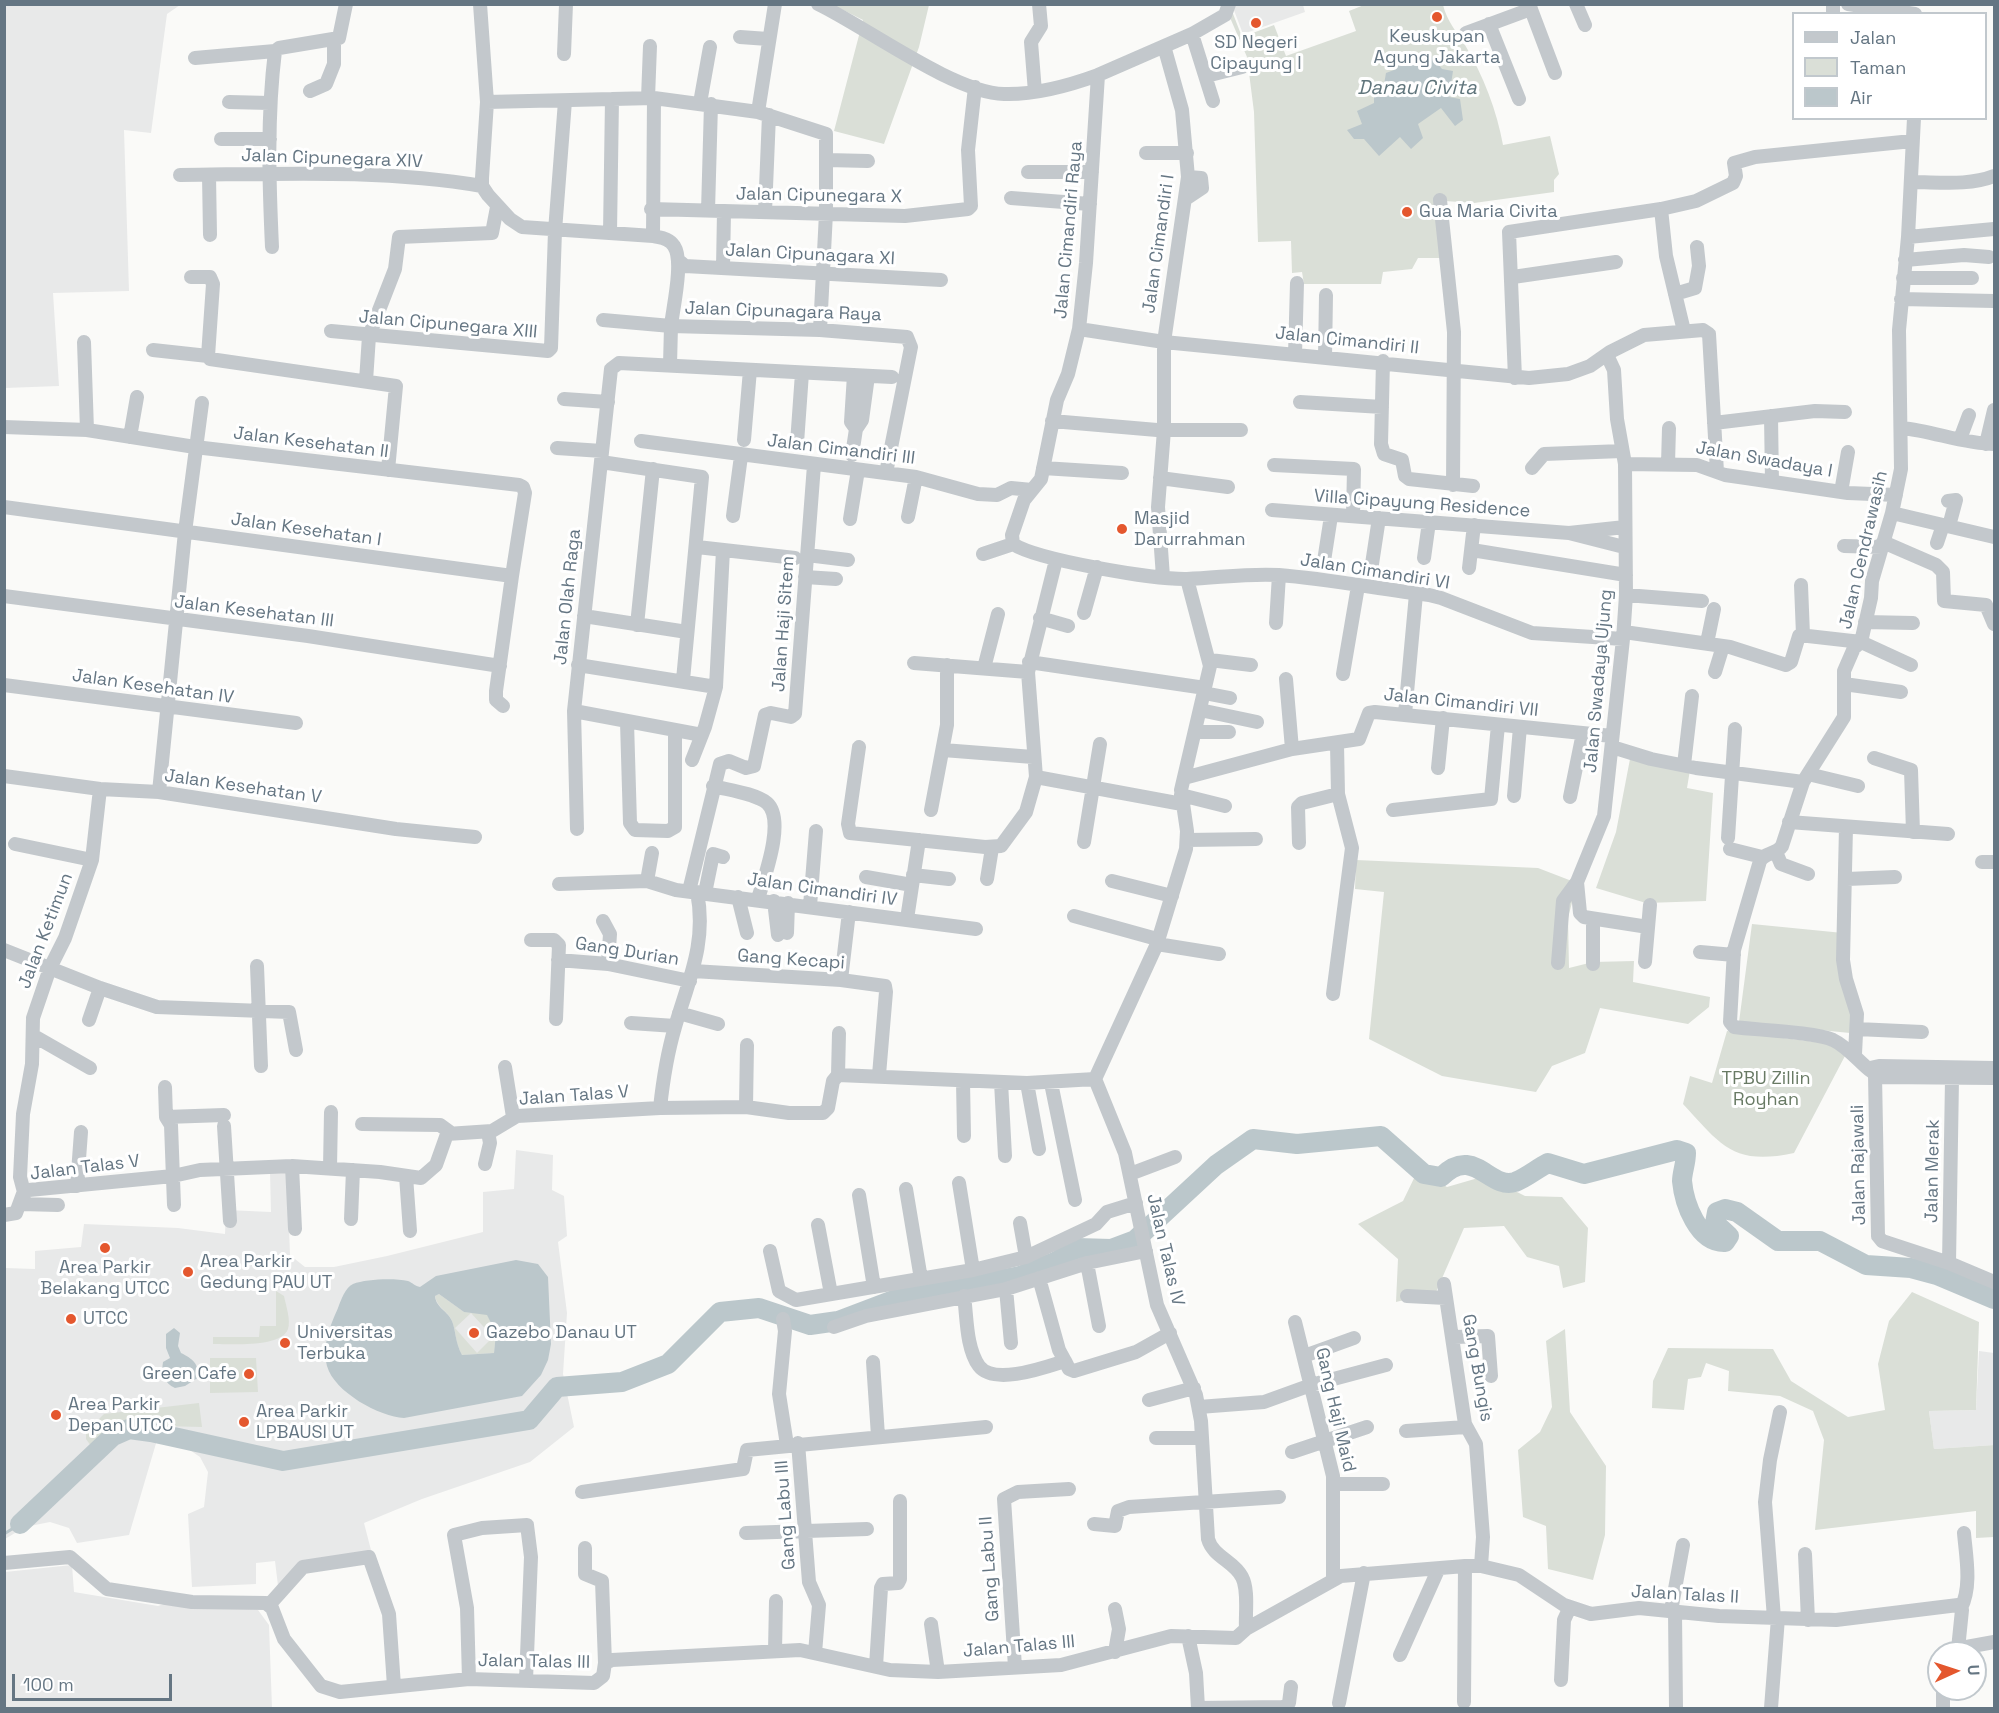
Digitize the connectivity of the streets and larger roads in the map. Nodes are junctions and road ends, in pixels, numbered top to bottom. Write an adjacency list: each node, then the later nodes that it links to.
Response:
1 (346, 4): 17 (street)
2 (480, 4): 38 (street)
3 (566, 4): 23 (street)
4 (775, 4): 18 (street)
5 (818, 4): 29 (street)
6 (1039, 4): 31 (street)
7 (1229, 4): 15 (street)
8 (1576, 4): 13 (street)
9 (1848, 4): 11 (street)
10 (1530, 7): 12 (street); 26 (street)
11 (1903, 12)
12 (1489, 24): 14 (street); 34 (street)
13 (1585, 25)
14 (1466, 33)
15 (1192, 34): 20 (street); 28 (street)
16 (740, 37): 18 (street)
17 (334, 39): 22 (street); 30 (street)
18 (768, 39): 41 (street)
19 (650, 46): 32 (street)
20 (1164, 46): 27 (street); 47 (street, Jalan Cimandiri I)
21 (710, 47): 40 (street)
22 (275, 51): 24 (street); 39 (street)
23 (564, 54)
24 (195, 58)
25 (1242, 67): 28 (street)
26 (1555, 74)
27 (1098, 75): 31 (street); 51 (street, Jalan Cimandiri Raya)
28 (1206, 76): 36 (street)
29 (975, 87): 31 (street); 67 (street, Jalan Cipunegara X)
30 (310, 91)
31 (1035, 92)
32 (651, 98): 33 (street); 40 (street); 62 (street)
33 (612, 99): 35 (street); 70 (street)
34 (1519, 99)
35 (565, 101): 38 (street); 69 (street)
36 (1213, 101)
37 (229, 102): 39 (street)
38 (487, 102): 57 (street)
39 (270, 103): 44 (street)
40 (706, 104): 41 (street); 64 (street)
41 (764, 113): 48 (street); 66 (street)
42 (1914, 120): 45 (street, Jalan Cendrawasih)
43 (221, 139): 44 (street)
44 (270, 139): 52 (street)
45 (1912, 141): 56 (street, Jalan Cendrawasih); 63 (street)
46 (1146, 153): 47 (street)
47 (1187, 153): 100 (street, Jalan Cimandiri I)
48 (827, 160): 49 (street); 67 (street)
49 (868, 161)
50 (1028, 172): 51 (street)
51 (1092, 172): 60 (street, Jalan Cimandiri Raya)
52 (269, 174): 54 (street, Jalan Cipunegara XIV); 57 (street, Jalan Cipunegara XIV); 74 (street)
53 (180, 175): 54 (street, Jalan Cipunegara XIV)
54 (209, 175): 71 (street)
55 (1994, 176): 56 (street)
56 (1912, 182): 73 (street, Jalan Cendrawasih)
57 (482, 186): 61 (street)
58 (1011, 198): 60 (street)
59 (1440, 201): 109 (street)
60 (1090, 204): 94 (street, Jalan Cimandiri Raya)
61 (497, 207): 69 (street); 98 (street)
62 (651, 209): 64 (street, Jalan Cipunegara X); 72 (street)
63 (1661, 209): 83 (street); 88 (street)
64 (708, 211): 65 (street, Jalan Cipunegara X)
65 (724, 211): 66 (street, Jalan Cipunegara X); 80 (street)
66 (765, 212): 67 (street, Jalan Cipunegara X)
67 (826, 213): 81 (street)
68 (1995, 229): 73 (street)
69 (555, 231): 70 (street); 98 (street, Jalan Cipunegara XIII)
70 (610, 233): 72 (street)
71 (210, 235)
72 (653, 236): 78 (street)
73 (1908, 237): 77 (street, Jalan Cendrawasih)
74 (272, 247)
75 (1697, 247): 88 (street)
76 (1989, 257): 77 (street)
77 (1905, 260): 84 (street, Jalan Cendrawasih)
78 (679, 261): 80 (street, Jalan Cipunagara XI); 93 (street, Jalan Cipunagara Raya)
79 (1616, 262): 83 (street)
80 (723, 268): 81 (street, Jalan Cipunagara XI)
81 (822, 274): 86 (street, Jalan Cipunagara XI); 95 (street)
82 (191, 277): 104 (street)
83 (1513, 277): 113 (street)
84 (1903, 278): 85 (street); 90 (street, Jalan Cendrawasih)
85 (1972, 278)
86 (941, 280)
87 (1297, 282): 102 (street)
88 (1675, 294): 97 (street)
89 (1326, 295): 105 (street)
90 (1901, 299): 91 (street); 129 (street, Jalan Cendrawasih)
91 (1995, 301)
92 (603, 320): 93 (street)
93 (671, 326): 95 (street, Jalan Cipunagara Raya); 107 (street)
94 (1078, 329): 100 (street, Jalan Cimandiri II); 125 (street, Jalan Cimandiri Raya)
95 (820, 330): 155 (street, Jalan Cipunagara Raya)
96 (331, 331): 98 (street, Jalan Cipunegara XIII)
97 (1684, 332): 103 (street); 126 (street)
98 (369, 336): 114 (street)
99 (84, 342): 130 (street)
100 (1164, 342): 102 (street, Jalan Cimandiri II); 131 (street, Jalan Cimandiri I)
101 (153, 351): 104 (street)
102 (1295, 355): 105 (street, Jalan Cimandiri II)
103 (1606, 355): 113 (street, Jalan Cimandiri II); 145 (street, Jalan Swadaya Ujung)
104 (208, 356): 114 (street)
105 (1325, 358): 106 (street, Jalan Cimandiri II)
106 (1383, 361): 109 (street, Jalan Cimandiri II); 120 (street)
107 (670, 365): 108 (street); 117 (street, Jalan Olah Raga)
108 (750, 370): 110 (street); 135 (street)
109 (1454, 371): 113 (street, Jalan Cimandiri II); 160 (street)
110 (802, 373): 111 (street); 137 (street)
111 (861, 376): 112 (street); 142 (street)
112 (892, 377)
113 (1515, 378)
114 (366, 381): 152 (street)
115 (137, 397): 133 (street)
116 (564, 399): 117 (street)
117 (608, 402): 143 (street, Jalan Olah Raga)
118 (1300, 402): 120 (street)
119 (202, 403): 139 (street)
120 (1382, 406): 160 (street)
121 (1994, 410): 138 (street)
122 (1845, 412): 124 (street)
123 (1970, 415): 134 (street)
124 (1771, 416): 126 (street); 159 (street)
125 (1052, 421): 131 (street); 149 (street, Jalan Cimandiri Raya)
126 (1714, 423): 154 (street)
127 (4, 427): 130 (street, Jalan Kesehatan II)
128 (1669, 428): 146 (street)
129 (1902, 428): 134 (street); 165 (street, Jalan Cendrawasih)
130 (87, 430): 133 (street, Jalan Kesehatan II)
131 (1160, 430): 132 (street); 158 (street, Jalan Cimandiri I)
132 (1240, 430)
133 (130, 437): 139 (street, Jalan Kesehatan II)
134 (1960, 439): 138 (street)
135 (744, 440)
136 (641, 441): 144 (street, Jalan Cimandiri III)
137 (797, 443)
138 (1990, 444)
139 (195, 447): 152 (street, Jalan Kesehatan II); 180 (street)
140 (557, 448): 143 (street)
141 (1848, 452): 164 (street)
142 (852, 455)
143 (601, 456): 151 (street); 215 (street, Jalan Olah Raga)
144 (741, 456): 147 (street, Jalan Cimandiri III); 170 (street)
145 (1624, 458): 146 (street, Jalan Swadaya I); 150 (street, Jalan Swadaya I); 179 (street, Jalan Swadaya Ujung)
146 (1668, 464): 154 (street, Jalan Swadaya I)
147 (814, 465): 153 (street, Jalan Cimandiri III); 192 (street, Jalan Haji Sitem)
148 (1274, 465): 172 (street)
149 (1043, 468): 156 (street); 163 (street, Jalan Cimandiri Raya)
150 (1532, 468)
151 (653, 469): 187 (street); 221 (street)
152 (388, 470): 202 (street, Jalan Kesehatan II)
153 (858, 470): 155 (street, Jalan Cimandiri III); 175 (street)
154 (1717, 472): 159 (street, Jalan Swadaya I)
155 (886, 473): 157 (street, Jalan Cimandiri III)
156 (1122, 473)
157 (916, 477): 163 (street, Jalan Cimandiri III); 173 (street)
158 (1161, 478): 162 (street); 204 (street, Jalan Cimandiri I)
159 (1772, 482): 164 (street, Jalan Swadaya I)
160 (1453, 485): 161 (street)
161 (1473, 486)
162 (1228, 487)
163 (1032, 490): 184 (street, Jalan Cimandiri Raya)
164 (1841, 492): 165 (street, Jalan Swadaya I)
165 (1896, 495): 169 (street, Jalan Cendrawasih)
166 (1948, 501): 178 (street)
167 (4, 507): 180 (street, Jalan Kesehatan I)
168 (1272, 510): 171 (street, Villa Cipayung Residence)
169 (1892, 513): 178 (street); 185 (street, Jalan Cendrawasih)
170 (733, 516)
171 (1331, 516): 172 (street, Villa Cipayung Residence); 196 (street)
172 (1353, 516): 174 (street, Villa Cipayung Residence)
173 (908, 517)
174 (1379, 518): 176 (street, Villa Cipayung Residence); 197 (street)
175 (850, 519)
176 (1429, 522): 177 (street, Villa Cipayung Residence); 193 (street)
177 (1474, 525): 181 (street, Villa Cipayung Residence); 199 (street)
178 (1946, 525): 182 (street); 183 (street)
179 (1625, 527): 181 (street, Villa Cipayung Residence); 188 (street, Jalan Swadaya Ujung)
180 (185, 532): 202 (street, Jalan Kesehatan I); 217 (street)
181 (1606, 535): 188 (street, Villa Cipayung Residence)
182 (1995, 537)
183 (1937, 543)
184 (1013, 544): 191 (street); 195 (street)
185 (1883, 544): 186 (street); 213 (street); 218 (street, Jalan Cendrawasih)
186 (1844, 546)
187 (697, 547): 189 (street); 223 (street)
188 (1624, 547): 201 (street, Jalan Swadaya Ujung)
189 (723, 550): 192 (street); 244 (street)
190 (1478, 551): 201 (street)
191 (983, 554)
192 (801, 556): 194 (street); 203 (street, Jalan Haji Sitem)
193 (1424, 558)
194 (848, 560)
195 (1056, 560): 198 (street); 216 (street)
196 (1324, 561)
197 (1372, 564)
198 (1097, 567): 204 (street); 212 (street)
199 (1469, 568)
200 (1279, 575): 206 (street, Jalan Cimandiri VI); 208 (street, Jalan Cimandiri VI); 219 (street)
201 (1626, 575): 210 (street, Jalan Swadaya Ujung)
202 (512, 576): 235 (street)
203 (805, 577): 205 (street); 282 (street, Jalan Haji Sitem)
204 (1163, 577): 206 (street)
205 (836, 579)
206 (1187, 579): 229 (street)
207 (1801, 585): 224 (street)
208 (1358, 586): 209 (street, Jalan Cimandiri VI); 239 (street)
209 (1416, 594): 225 (street, Jalan Cimandiri VI); 253 (street)
210 (1626, 595): 225 (street, Jalan Swadaya Ujung); 227 (street)
211 (4, 596): 217 (street, Jalan Kesehatan III)
212 (1084, 613)
213 (1993, 613)
214 (998, 614): 237 (street)
215 (584, 616): 221 (street); 231 (street, Jalan Olah Raga)
216 (1040, 618): 222 (street); 236 (street)
217 (177, 621): 235 (street, Jalan Kesehatan III); 250 (street)
218 (1865, 622): 220 (street); 226 (street, Jalan Cendrawasih)
219 (1276, 623)
220 (1913, 623)
221 (637, 625): 223 (street)
222 (1068, 626)
223 (687, 632): 241 (street)
224 (1803, 635): 226 (street); 228 (street, Jalan Cimandiri VI)
225 (1624, 636): 227 (street, Jalan Cimandiri VI); 266 (street, Jalan Swadaya Ujung)
226 (1861, 642): 234 (street); 242 (street, Jalan Cendrawasih)
227 (1707, 643): 228 (street, Jalan Cimandiri VI)
228 (1722, 646): 238 (street)
229 (1210, 660): 233 (street); 245 (street)
230 (914, 663): 232 (street)
231 (578, 664): 241 (street); 252 (street, Jalan Olah Raga)
232 (947, 665): 237 (street); 271 (street)
233 (1251, 665)
234 (1911, 665)
235 (500, 666): 249 (street)
236 (1028, 667): 237 (street); 245 (street); 272 (street)
237 (984, 668)
238 (1715, 672)
239 (1343, 674)
240 (1286, 679): 270 (street)
241 (683, 680): 244 (street)
242 (1844, 684): 246 (street); 281 (street, Jalan Cendrawasih)
243 (4, 685): 250 (street, Jalan Kesehatan IV)
244 (716, 687): 265 (street)
245 (1204, 691): 248 (street); 251 (street)
246 (1901, 693)
247 (1692, 696): 275 (street)
248 (1230, 698)
249 (503, 706)
250 (167, 708): 257 (street, Jalan Kesehatan IV); 286 (street)
251 (1200, 710): 256 (street); 262 (street)
252 (574, 711): 255 (street); 296 (street, Jalan Olah Raga)
253 (1405, 714): 254 (street, Jalan Cimandiri VII); 268 (street, Jalan Cimandiri VII)
254 (1443, 718): 258 (street, Jalan Cimandiri VII); 276 (street)
255 (627, 722): 261 (street); 261 (street)
256 (1257, 722)
257 (296, 723)
258 (1498, 725): 259 (street, Jalan Cimandiri VII); 293 (street)
259 (1520, 727): 264 (street, Jalan Cimandiri VII); 288 (street)
260 (1735, 729): 277 (street)
261 (675, 730): 265 (street)
262 (1194, 732): 263 (street); 280 (street)
263 (1229, 732)
264 (1583, 733): 266 (street, Jalan Cimandiri VII); 289 (street)
265 (702, 735): 274 (street)
266 (1612, 742): 275 (street, Jalan Cimandiri VII); 322 (street, Jalan Swadaya Ujung)
267 (1100, 744): 285 (street)
268 (1337, 744): 270 (street, Jalan Cimandiri VII); 287 (street)
269 (859, 747): 302 (street)
270 (1292, 749): 280 (street, Jalan Cimandiri VII)
271 (943, 750): 272 (street); 292 (street)
272 (1033, 757): 279 (street)
273 (1874, 758): 298 (street)
274 (692, 760)
275 (1684, 765): 277 (street, Jalan Cimandiri VII)
276 (1438, 768)
277 (1732, 772): 281 (street, Jalan Cimandiri VII); 311 (street)
278 (4, 776): 284 (street, Jalan Kesehatan V)
279 (1036, 777): 285 (street); 307 (street)
280 (1184, 778): 290 (street)
281 (1806, 778): 283 (street, Jalan Cimandiri VII); 294 (street, Jalan Cendrawasih)
282 (713, 786): 324 (street, Jalan Haji Sitem); 327 (street)
283 (1858, 786)
284 (100, 789): 286 (street, Jalan Kesehatan V); 312 (street, Jalan Ketimun)
285 (1092, 789): 290 (street); 304 (street)
286 (159, 792): 300 (street, Jalan Kesehatan V)
287 (1338, 794): 305 (street); 356 (street)
288 (1514, 796)
289 (1570, 797)
290 (1181, 799): 291 (street); 303 (street)
291 (1225, 806)
292 (931, 810)
293 (1393, 810)
294 (1789, 822): 295 (street); 308 (street, Jalan Cendrawasih)
295 (1846, 827): 298 (street); 318 (street)
296 (577, 829)
297 (816, 831): 330 (street)
298 (1913, 832): 299 (street)
299 (1948, 834)
300 (476, 837)
301 (1256, 839): 303 (street)
302 (919, 840): 307 (street); 319 (street, Jalan Cimandiri IV)
303 (1187, 840): 325 (street)
304 (1084, 842)
305 (1299, 843)
306 (15, 844): 312 (street)
307 (992, 848): 317 (street)
308 (1776, 852): 311 (street); 313 (street)
309 (651, 853): 321 (street)
310 (723, 857): 324 (street)
311 (1762, 857): 345 (street)
312 (92, 860): 352 (street, Jalan Ketimun)
313 (1808, 874)
314 (1895, 877): 318 (street)
315 (866, 878): 319 (street)
316 (949, 879): 319 (street)
317 (987, 879)
318 (1847, 879): 363 (street)
319 (913, 880): 333 (street, Jalan Cimandiri IV)
320 (1112, 881): 325 (street)
321 (647, 882): 323 (street, Jalan Cimandiri IV); 324 (street, Jalan Cimandiri IV)
322 (1576, 882): 334 (street); 348 (street, Jalan Swadaya Ujung)
323 (559, 884)
324 (697, 892): 326 (street, Jalan Cimandiri IV); 353 (street, Jalan Haji Sitem)
325 (1172, 896): 341 (street)
326 (738, 897): 327 (street, Jalan Cimandiri IV); 338 (street)
327 (758, 899): 328 (street, Jalan Cimandiri IV)
328 (781, 902): 330 (street, Jalan Cimandiri IV); 339 (street)
329 (1650, 905): 336 (street)
330 (810, 906): 331 (street, Jalan Cimandiri IV)
331 (849, 912): 333 (street, Jalan Cimandiri IV); 354 (street)
332 (1074, 916): 341 (street)
333 (907, 919): 337 (street)
334 (1593, 919): 336 (street); 350 (street)
335 (603, 921): 349 (street)
336 (1648, 927): 347 (street)
337 (976, 929)
338 (747, 933)
339 (782, 934)
340 (531, 940): 346 (street)
341 (1157, 941): 344 (street); 377 (street)
342 (4, 950): 352 (street)
343 (1700, 952): 345 (street)
344 (1219, 954)
345 (1734, 955): 369 (street)
346 (558, 960): 349 (street, Gang Durian); 358 (street)
347 (1645, 962)
348 (1558, 963)
349 (608, 964): 353 (street, Gang Durian)
350 (1593, 964)
351 (257, 966): 357 (street)
352 (50, 969): 355 (street); 366 (street, Jalan Ketimun)
353 (691, 976): 354 (street, Gang Kecapi); 360 (street, Jalan Haji Sitem)
354 (841, 980): 375 (street, Gang Kecapi)
355 (100, 988): 357 (street); 359 (street)
356 (1333, 994)
357 (256, 1011): 368 (street); 370 (street)
358 (556, 1019)
359 (89, 1020)
360 (677, 1020): 361 (street); 362 (street); 385 (street, Jalan Haji Sitem)
361 (631, 1023)
362 (718, 1024)
363 (1857, 1029): 364 (street); 369 (street)
364 (1922, 1032)
365 (839, 1033): 374 (street)
366 (34, 1036): 372 (street); 409 (street, Jalan Ketimun)
367 (747, 1045): 384 (street)
368 (296, 1050)
369 (1866, 1065): 373 (street); 378 (street); 425 (street, Jalan Rajawali)
370 (261, 1066)
371 (505, 1067): 387 (street)
372 (90, 1068)
373 (1995, 1068)
374 (838, 1075): 375 (street); 384 (street, Jalan Talas V)
375 (879, 1075): 379 (street)
376 (1995, 1078): 378 (street)
377 (1095, 1079): 382 (street); 402 (street, Jalan Talas IV)
378 (1953, 1079): 425 (street, Jalan Merak)
379 (963, 1081): 380 (street); 393 (street)
380 (1001, 1082): 381 (street); 395 (street)
381 (1027, 1083): 382 (street); 394 (street)
382 (1051, 1083): 410 (street)
383 (165, 1087): 388 (street)
384 (746, 1107): 385 (street, Jalan Talas V)
385 (660, 1108): 387 (street, Jalan Talas V)
386 (331, 1112): 399 (street)
387 (513, 1117): 391 (street, Jalan Talas V)
388 (166, 1118): 400 (street); 403 (street)
389 (362, 1124): 392 (street)
390 (81, 1132): 406 (street)
391 (488, 1132): 392 (street, Jalan Talas V); 397 (street)
392 (452, 1133): 404 (street, Jalan Talas V)
393 (964, 1136)
394 (1039, 1149)
395 (1005, 1156)
396 (1175, 1157): 402 (street)
397 (485, 1164)
398 (292, 1166): 399 (street, Jalan Talas V); 400 (street, Jalan Talas V); 419 (street)
399 (330, 1168): 401 (street, Jalan Talas V)
400 (225, 1169): 403 (street, Jalan Talas V); 416 (street)
401 (353, 1170): 404 (street, Jalan Talas V); 415 (street)
402 (1130, 1174): 411 (street, Jalan Talas IV)
403 (173, 1176): 406 (street, Jalan Talas V); 413 (street)
404 (406, 1176): 420 (street)
405 (958, 1183): 427 (street)
406 (77, 1186): 409 (street, Jalan Talas V)
407 (906, 1189): 429 (street)
408 (859, 1195): 431 (street)
409 (22, 1198): 412 (street); 414 (street, Jalan Talas V)
410 (1075, 1200)
411 (1136, 1203): 421 (street, Jalan Talas IV); 426 (street)
412 (58, 1204)
413 (174, 1205)
414 (4, 1215)
415 (351, 1219)
416 (230, 1221)
417 (1020, 1223): 423 (street)
418 (818, 1225): 433 (street)
419 (296, 1229)
420 (410, 1231)
421 (1145, 1247): 424 (street); 440 (street, Jalan Talas IV)
422 (770, 1251): 433 (street)
423 (1026, 1257): 426 (street); 427 (street)
424 (1087, 1263): 426 (street); 438 (street)
425 (1949, 1263): 430 (street, Jalan Rajawali)
426 (1049, 1264): 428 (street)
427 (973, 1270): 429 (street)
428 (1039, 1278): 432 (street); 445 (street)
429 (921, 1279): 431 (street)
430 (1995, 1282)
431 (874, 1287): 433 (street)
432 (1006, 1289): 434 (street); 443 (street)
433 (831, 1294)
434 (964, 1296): 439 (street); 445 (street)
435 (1407, 1296): 441 (street, Gang Bungis)
436 (783, 1319): 462 (street, Gang Labu III)
437 (1295, 1322): 444 (street, Gang Haji Maid)
438 (1098, 1326)
439 (834, 1327)
440 (1170, 1333): 445 (street); 450 (street, Jalan Talas IV)
441 (1454, 1337): 448 (street); 456 (street, Gang Bungis)
442 (1354, 1338): 444 (street)
443 (1011, 1343)
444 (1304, 1356): 449 (street, Gang Haji Maid)
445 (1065, 1361)
446 (873, 1362): 458 (street)
447 (1386, 1365): 449 (street)
448 (1491, 1376)
449 (1311, 1386): 452 (street); 461 (street, Gang Haji Maid)
450 (1194, 1388): 451 (street); 452 (street, Jalan Talas IV)
451 (1149, 1400)
452 (1199, 1407): 460 (street, Jalan Talas IV)
453 (1780, 1412): 491 (street)
454 (986, 1427): 458 (street)
455 (1367, 1427): 461 (street)
456 (1466, 1427): 457 (street); 481 (street, Gang Bungis)
457 (1406, 1431)
458 (878, 1436): 462 (street)
459 (1156, 1438): 460 (street)
460 (1202, 1438): 470 (street, Jalan Talas IV)
461 (1325, 1443): 463 (street); 464 (street, Gang Haji Maid)
462 (793, 1444): 467 (street); 473 (street, Gang Labu III)
463 (1292, 1452)
464 (1334, 1484): 465 (street); 484 (street, Gang Haji Maid)
465 (1383, 1484)
466 (1069, 1489): 503 (street, Gang Labu II)
467 (582, 1492)
468 (1279, 1497): 470 (street)
469 (900, 1501): 502 (street)
470 (1206, 1503): 471 (street); 494 (street, Jalan Talas IV)
471 (1094, 1524)
472 (867, 1529): 473 (street)
473 (806, 1532): 474 (street); 499 (street, Gang Labu III)
474 (746, 1533)
475 (1964, 1533): 488 (street)
476 (1683, 1545): 490 (street)
477 (585, 1548): 501 (street)
478 (1805, 1554): 492 (street)
479 (4, 1563): 486 (street)
480 (1465, 1566): 481 (street, Jalan Talas II); 482 (street, Jalan Talas II); 510 (street)
481 (1481, 1566): 487 (street, Jalan Talas II)
482 (1438, 1570): 483 (street, Jalan Talas II); 500 (street)
483 (1364, 1573): 484 (street, Jalan Talas II); 511 (street)
484 (1334, 1579): 494 (street, Jalan Talas II)
485 (776, 1601): 497 (street)
486 (269, 1605): 508 (street, Jalan Talas III); 508 (street)
487 (1570, 1607): 490 (street, Jalan Talas II); 507 (street)
488 (1961, 1608): 492 (street, Jalan Talas II); 496 (street)
489 (1115, 1609): 498 (street)
490 (1673, 1611): 491 (street, Jalan Talas II); 513 (street)
491 (1776, 1618): 492 (street, Jalan Talas II); 514 (street)
492 (1808, 1620)
493 (931, 1624): 504 (street)
494 (1246, 1629): 495 (street, Jalan Talas III)
495 (1188, 1636): 498 (street, Jalan Talas III); 512 (street)
496 (1957, 1641)
497 (775, 1651): 499 (street, Jalan Talas III); 501 (street, Jalan Talas III)
498 (1115, 1652): 503 (street, Jalan Talas III)
499 (815, 1653): 502 (street, Jalan Talas III)
500 (1400, 1655)
501 (605, 1664): 506 (street, Jalan Talas III)
502 (876, 1666): 504 (street, Jalan Talas III)
503 (1015, 1667): 504 (street, Jalan Talas III)
504 (938, 1672)
505 (469, 1679): 506 (street, Jalan Talas III); 506 (street); 508 (street, Jalan Talas III)
506 (526, 1680)
507 (1561, 1680)
508 (394, 1686)
509 (1291, 1687): 512 (street)
510 (1464, 1702)
511 (1339, 1703)
512 (1198, 1708)
513 (1676, 1708)
514 (1771, 1708)

